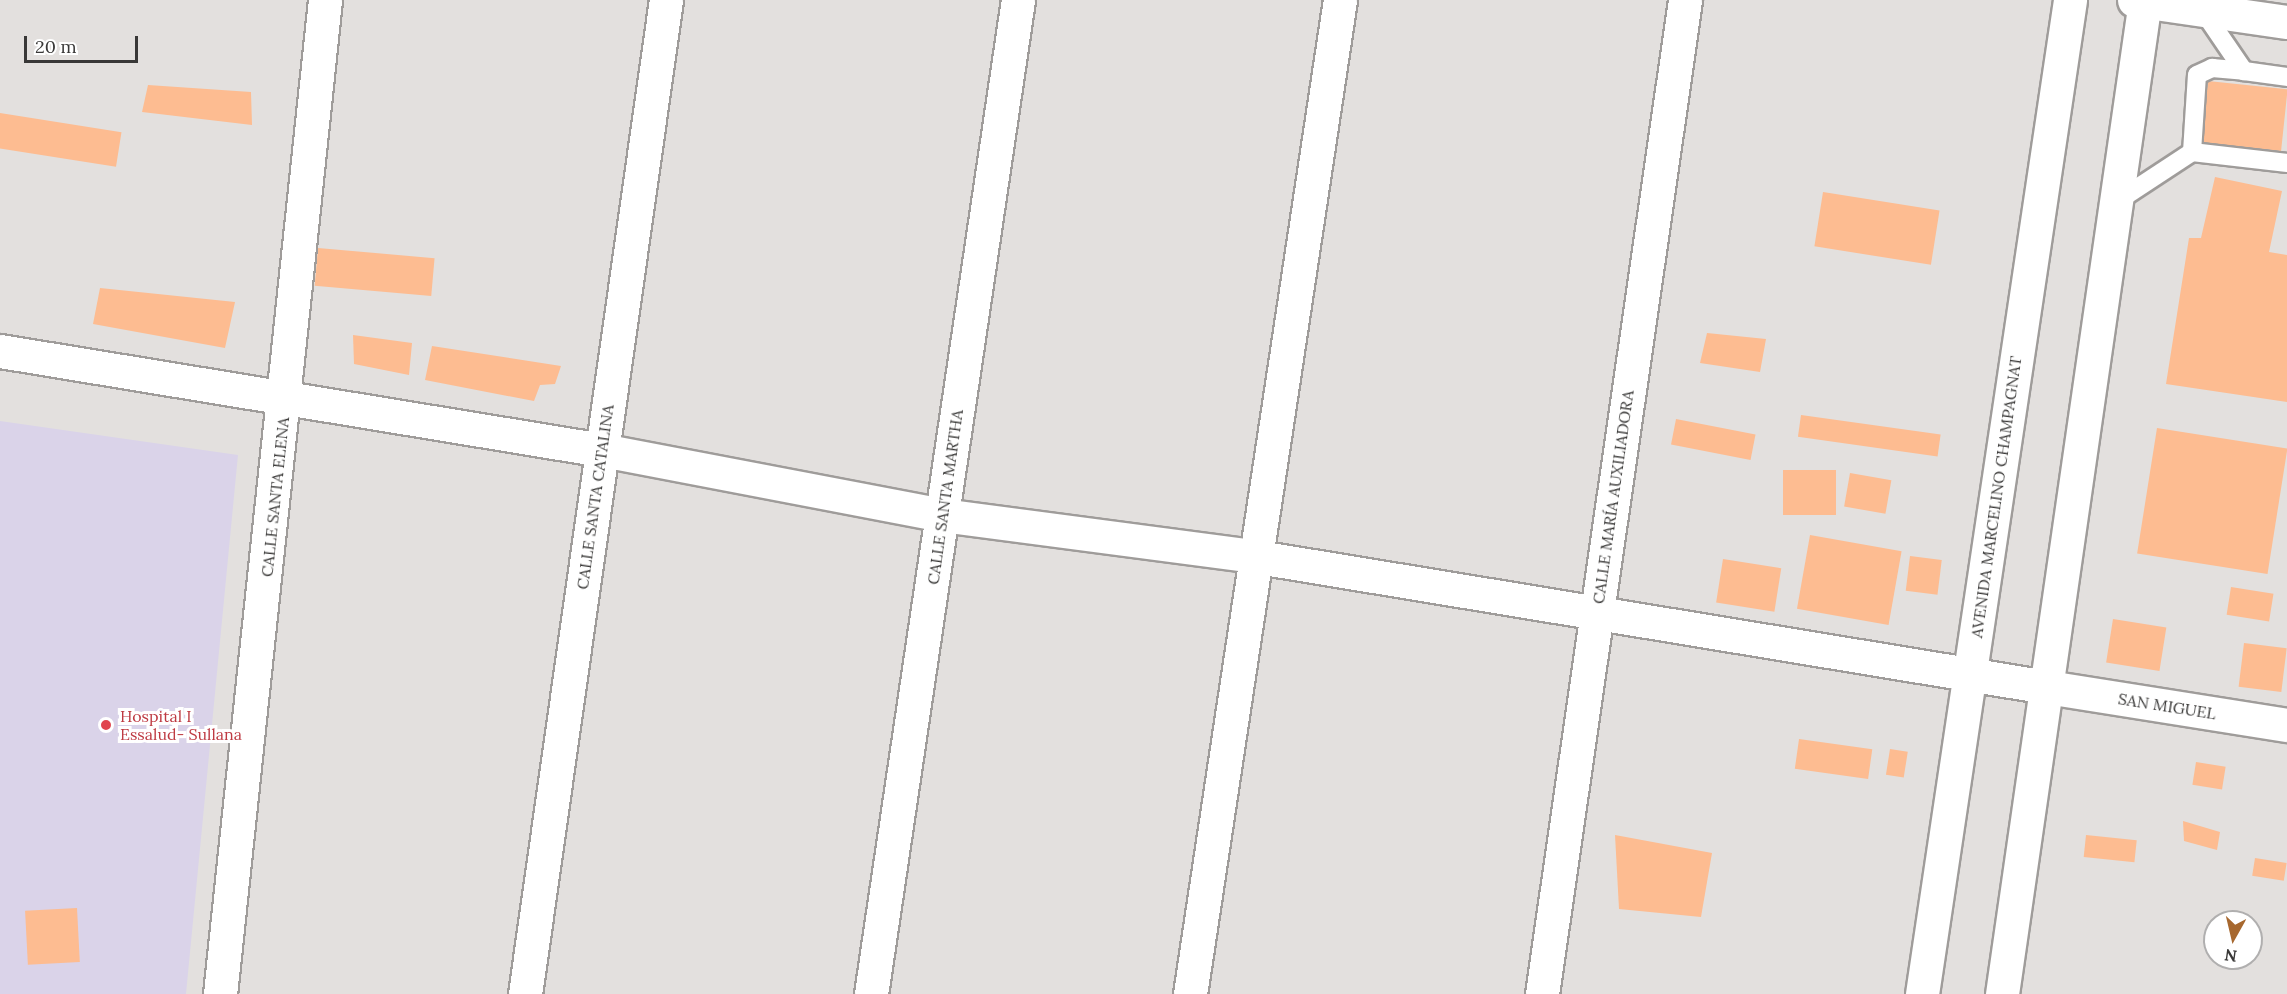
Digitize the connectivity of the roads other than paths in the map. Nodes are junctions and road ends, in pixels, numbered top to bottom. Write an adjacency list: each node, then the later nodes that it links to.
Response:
1 (325, 0): 16 (street, CALLE SANTA ELENA)
2 (666, 0): 17 (street, CALLE SANTA CATALINA)
3 (1018, 0): 18 (street, CALLE SANTA MARTHA)
4 (1340, 0): 19 (street)
5 (1685, 0): 20 (street, CALLE MARÍA AUXILIADORA)
6 (2070, 0): 21 (street, AVENIDA MARCELINO CHAMPAGNAT)
7 (2141, 1): 8 (street); 14 (street)
8 (2203, 11): 9 (street); 10 (lane)
9 (2287, 22)
10 (2244, 71): 11 (lane); 12 (lane)
11 (2287, 77)
12 (2192, 152): 13 (lane); 14 (lane)
13 (2287, 163)
14 (2116, 202): 22 (street)
15 (0, 351): 16 (street, SAN MIGUEL)
16 (286, 401): 17 (street, SAN MIGUEL); 24 (street, CALLE SANTA ELENA)
17 (602, 450): 18 (street, SAN MIGUEL); 25 (street, CALLE SANTA CATALINA)
18 (942, 515): 19 (street, SAN MIGUEL); 26 (street, CALLE SANTA MARTHA)
19 (1252, 556): 20 (street, SAN MIGUEL); 27 (street)
20 (1596, 617): 21 (street, SAN MIGUEL); 28 (street, CALLE MARÍA AUXILIADORA)
21 (1969, 674): 22 (street, SAN MIGUEL); 29 (street, AVENIDA MARCELINO CHAMPAGNAT)
22 (2047, 687): 23 (street, SAN MIGUEL); 30 (street)
23 (2287, 725)
24 (220, 994)
25 (525, 994)
26 (871, 994)
27 (1190, 994)
28 (1542, 994)
29 (1922, 994)
30 (2002, 994)

